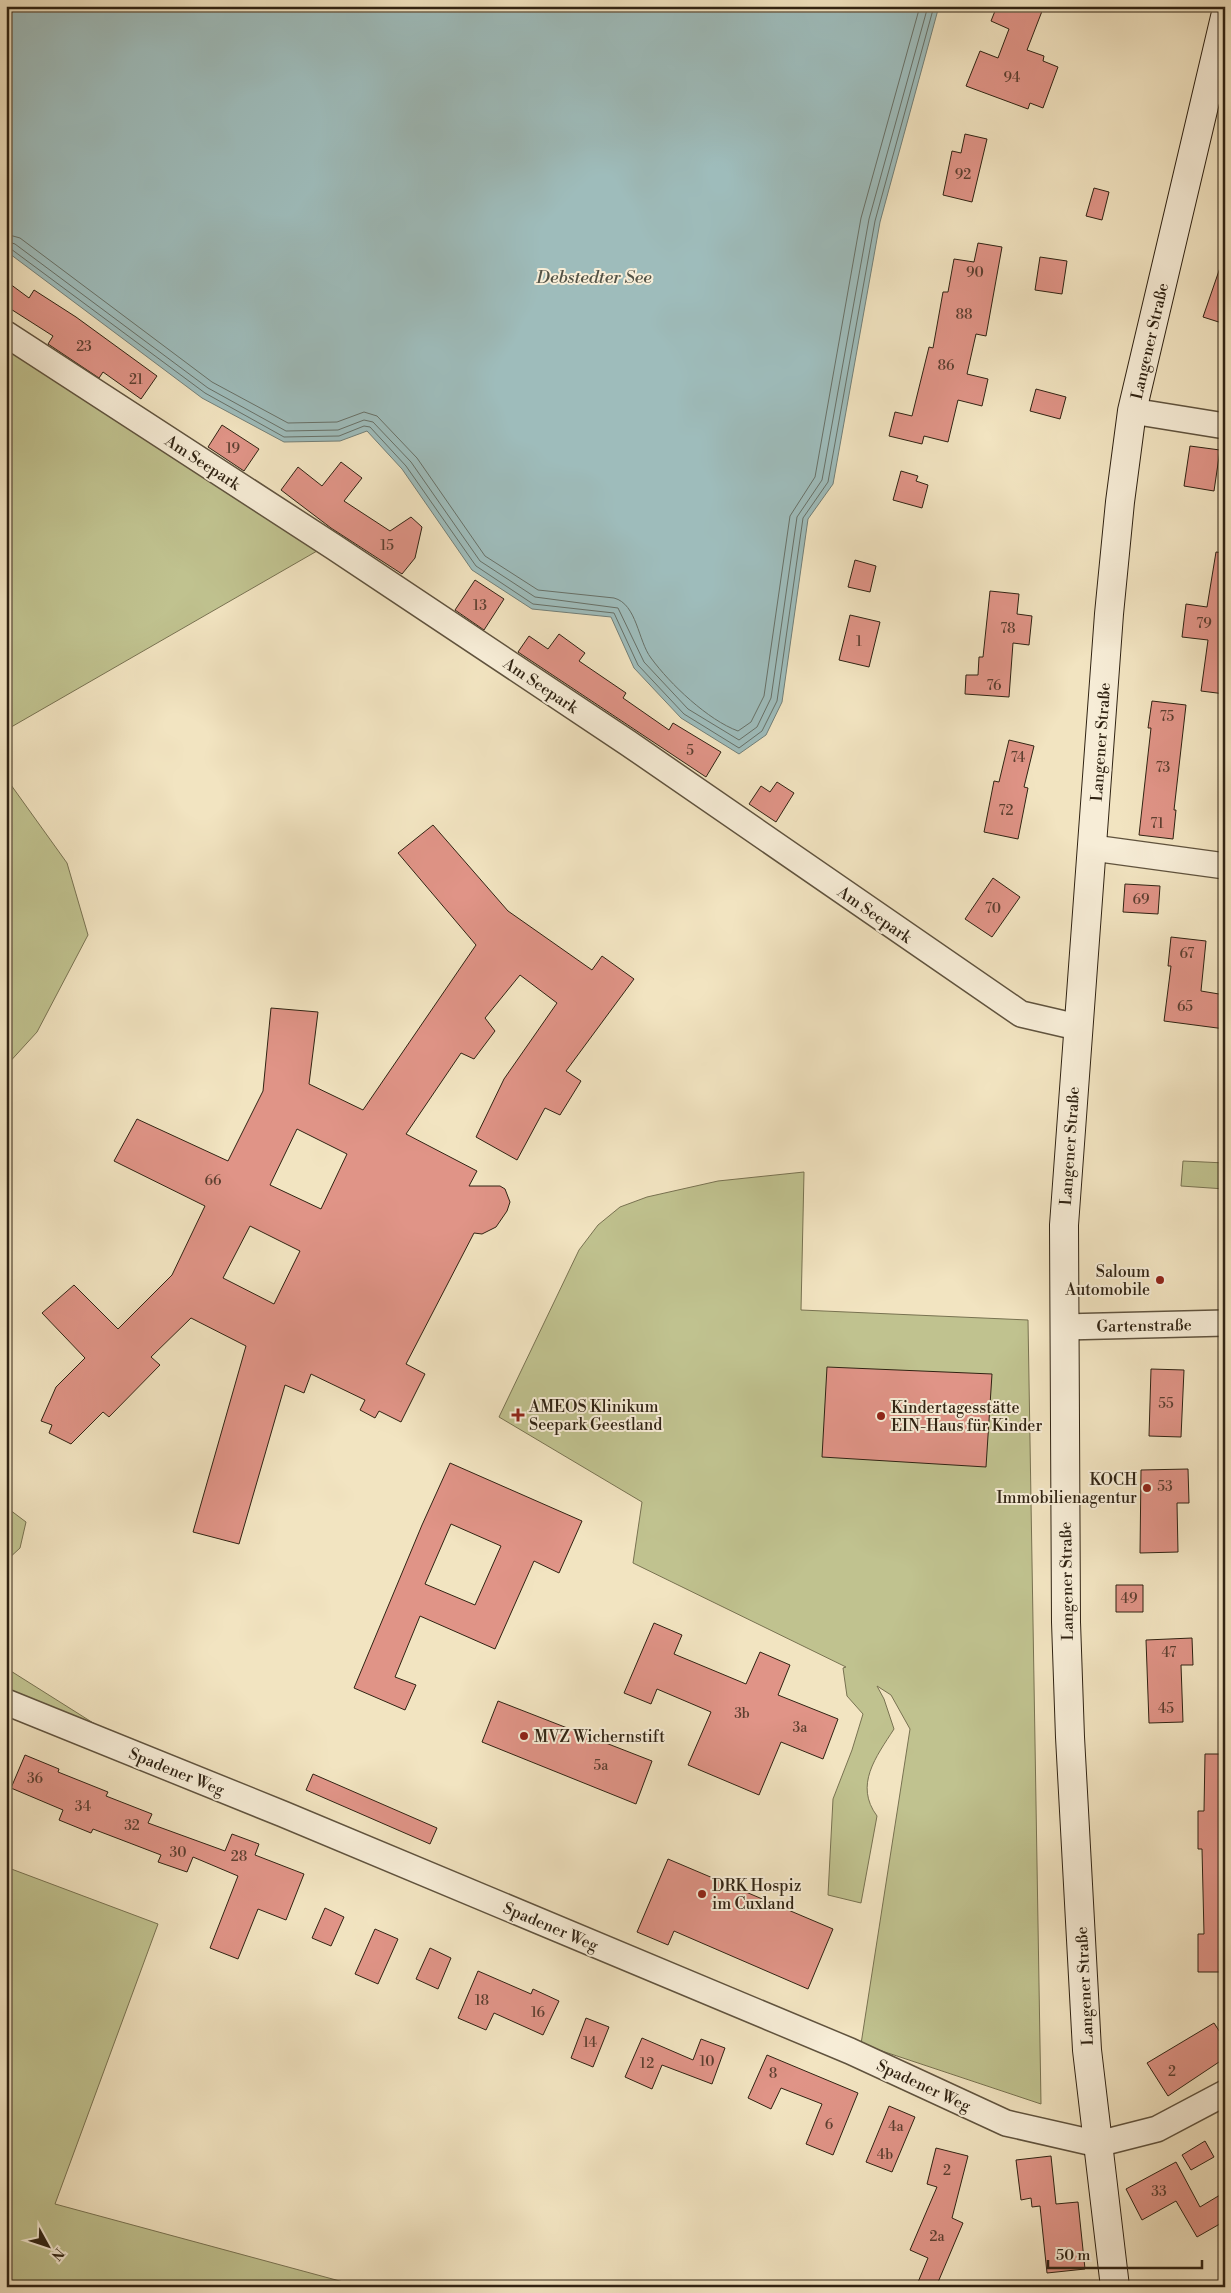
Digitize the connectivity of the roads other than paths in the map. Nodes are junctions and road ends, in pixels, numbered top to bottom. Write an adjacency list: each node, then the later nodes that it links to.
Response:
1 (1225, 17): 3 (main road, Langener Straße)
2 (6, 334): 7 (street, Am Seepark)
3 (1132, 412): 4 (street); 5 (main road, Langener Straße)
4 (1225, 426)
5 (1093, 848): 6 (street); 7 (main road, Langener Straße)
6 (1225, 866)
7 (1078, 1027): 9 (main road, Langener Straße)
8 (1225, 1323): 9 (street, Gartenstraße)
9 (1064, 1327): 12 (main road, Langener Straße)
10 (6, 1702): 12 (street, Spadener Weg)
11 (1225, 2093): 12 (street)
12 (1098, 2144): 13 (main road, Langener Straße)
13 (1115, 2287)

